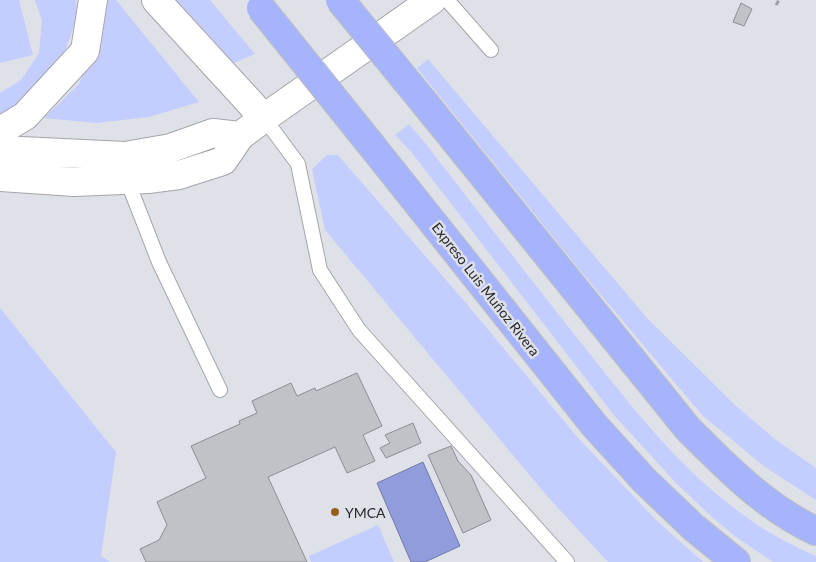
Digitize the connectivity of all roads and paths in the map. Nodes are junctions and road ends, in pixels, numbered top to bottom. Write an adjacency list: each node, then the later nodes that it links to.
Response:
1 (93, 0): 11 (street)
2 (156, 0): 10 (street)
3 (340, 0): 17 (highway, bridge)
4 (432, 0): 10 (street)
5 (447, 0): 9 (lane)
6 (779, 0): 8 (path)
7 (258, 4): 19 (highway, Expreso Luis Muñoz Rivera, bridge)
8 (776, 5)
9 (491, 50)
10 (264, 118): 12 (street); 18 (lane)
11 (0, 131)
12 (240, 136): 13 (street); 15 (street)
13 (0, 150)
14 (0, 177): 15 (street)
15 (127, 180): 16 (lane)
16 (220, 390)
17 (816, 531)
18 (568, 562)
19 (736, 562)

